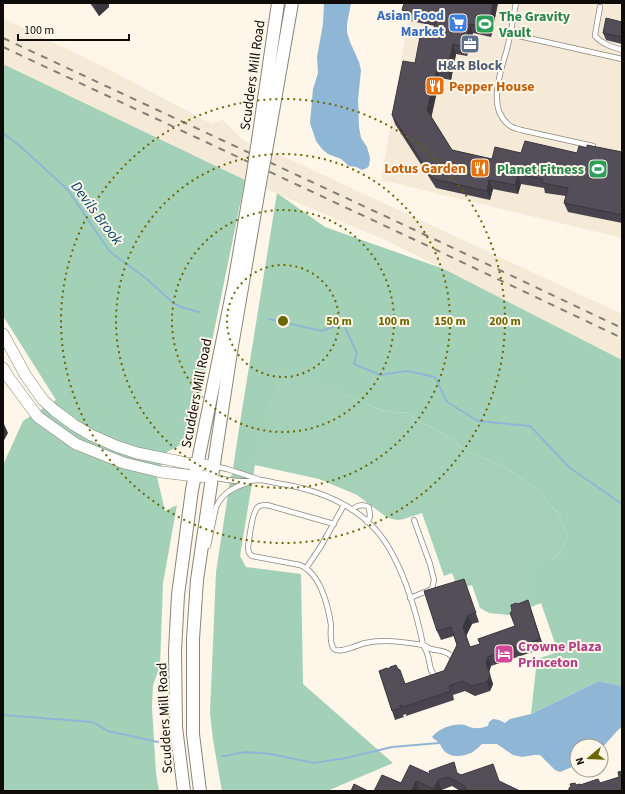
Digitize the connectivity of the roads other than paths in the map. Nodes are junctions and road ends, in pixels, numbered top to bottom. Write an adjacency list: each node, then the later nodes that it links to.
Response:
1 (278, 3): 9 (main road, Scudders Mill Road)
2 (292, 3): 9 (main road, Scudders Mill Road)
3 (516, 3): 5 (lane)
4 (600, 7): 6 (lane)
5 (510, 34): 7 (lane); 8 (lane)
6 (622, 50)
7 (622, 59)
8 (595, 147)
9 (262, 149): 10 (main road, Scudders Mill Road, bridge)
10 (257, 175): 14 (main road, Scudders Mill Road); 15 (main road, Scudders Mill Road)
11 (3, 334): 12 (street)
12 (6, 349): 14 (street)
13 (3, 368): 14 (street)
14 (196, 470): 15 (street); 28 (main road, Scudders Mill Road)
15 (213, 472): 16 (lane); 16 (lane); 25 (main road, Scudders Mill Road)
16 (260, 480): 17 (lane); 22 (lane)
17 (344, 505): 18 (lane); 21 (lane)
18 (352, 510): 20 (lane); 20 (lane)
19 (414, 520): 26 (lane)
20 (367, 522): 26 (lane)
21 (334, 524): 24 (lane); 24 (lane)
22 (207, 550)
23 (206, 557): 25 (lane)
24 (307, 567): 27 (lane)
25 (197, 580): 29 (main road, Scudders Mill Road)
26 (410, 598): 27 (lane)
27 (423, 645): 27 (lane)
28 (184, 791)
29 (200, 791)

